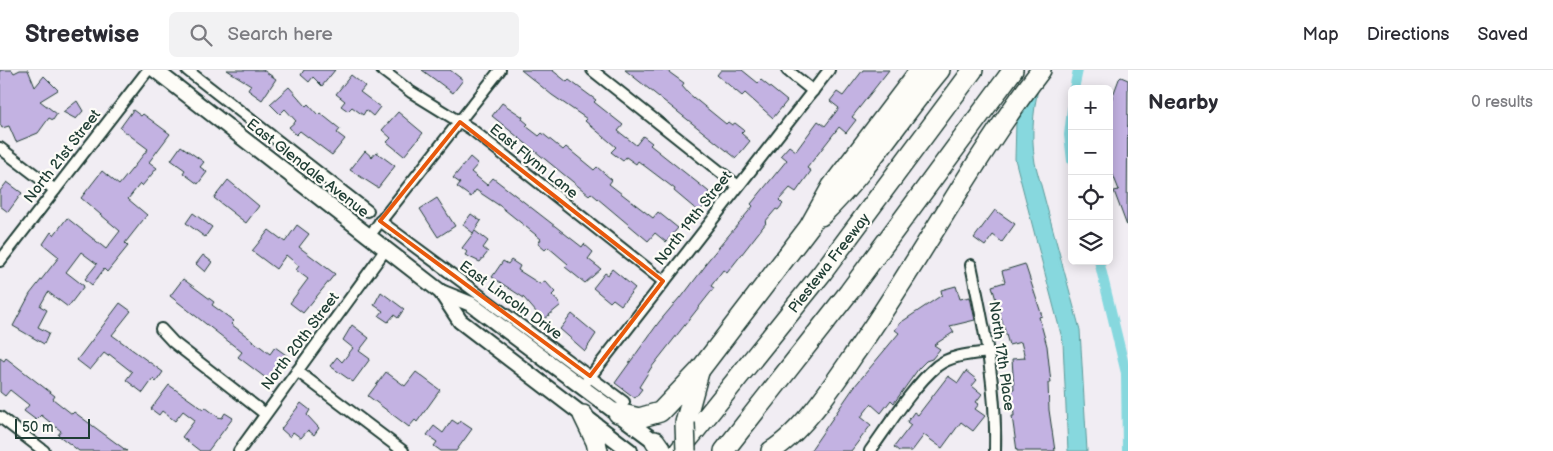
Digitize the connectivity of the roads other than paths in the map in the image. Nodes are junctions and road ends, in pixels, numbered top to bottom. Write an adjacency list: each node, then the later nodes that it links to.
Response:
1 (148, 70): 18 (street, North 21st Street)
2 (155, 70): 22 (main road, East Glendale Avenue)
3 (187, 70): 19 (street)
4 (382, 70): 15 (street, East Flynn Lane)
5 (500, 70): 15 (street)
6 (592, 70): 17 (street)
7 (787, 70): 14 (street)
8 (829, 70): 14 (street, North 19th Street)
9 (920, 70): 21 (highway)
10 (940, 70): 21 (highway)
11 (973, 70): 44 (highway, Piestewa Freeway)
12 (1041, 70): 38 (highway)
13 (1011, 72): 46 (highway)
14 (813, 91): 17 (street, North 19th Street)
15 (460, 122): 20 (street); 26 (street, East Flynn Lane)
16 (0, 148): 18 (street)
17 (738, 186): 26 (street, North 19th Street)
18 (55, 190): 24 (street, North 21st Street)
19 (368, 211)
20 (380, 221): 22 (street); 32 (street, East Lincoln Drive)
21 (809, 227): 31 (highway)
22 (369, 236): 23 (main road, East Glendale Avenue)
23 (386, 249): 27 (main road, East Glendale Avenue); 30 (street, North 20th Street)
24 (0, 261)
25 (972, 265): 29 (street, North 17th Place)
26 (663, 281): 32 (street, North 19th Street)
27 (441, 292): 32 (main road, East Glendale Avenue); 35 (main road, East Glendale Avenue)
28 (161, 329): 34 (street)
29 (989, 352): 47 (street); 48 (street, North 17th Place)
30 (297, 371): 34 (street, North 20th Street); 41 (street)
31 (699, 371): 33 (highway); 45 (highway, bridge)
32 (586, 381): 33 (main road, East Glendale Avenue)
33 (621, 407): 37 (main road, East Glendale Avenue)
34 (264, 413): 40 (street, North 20th Street)
35 (583, 415): 42 (highway); 43 (main road, East Glendale Avenue)
36 (0, 416): 39 (street)
37 (661, 448)
38 (775, 450)
39 (44, 451)
40 (239, 451)
41 (403, 451)
42 (598, 451)
43 (630, 451)
44 (679, 451)
45 (686, 451)
46 (724, 451)
47 (870, 451)
48 (995, 451)

